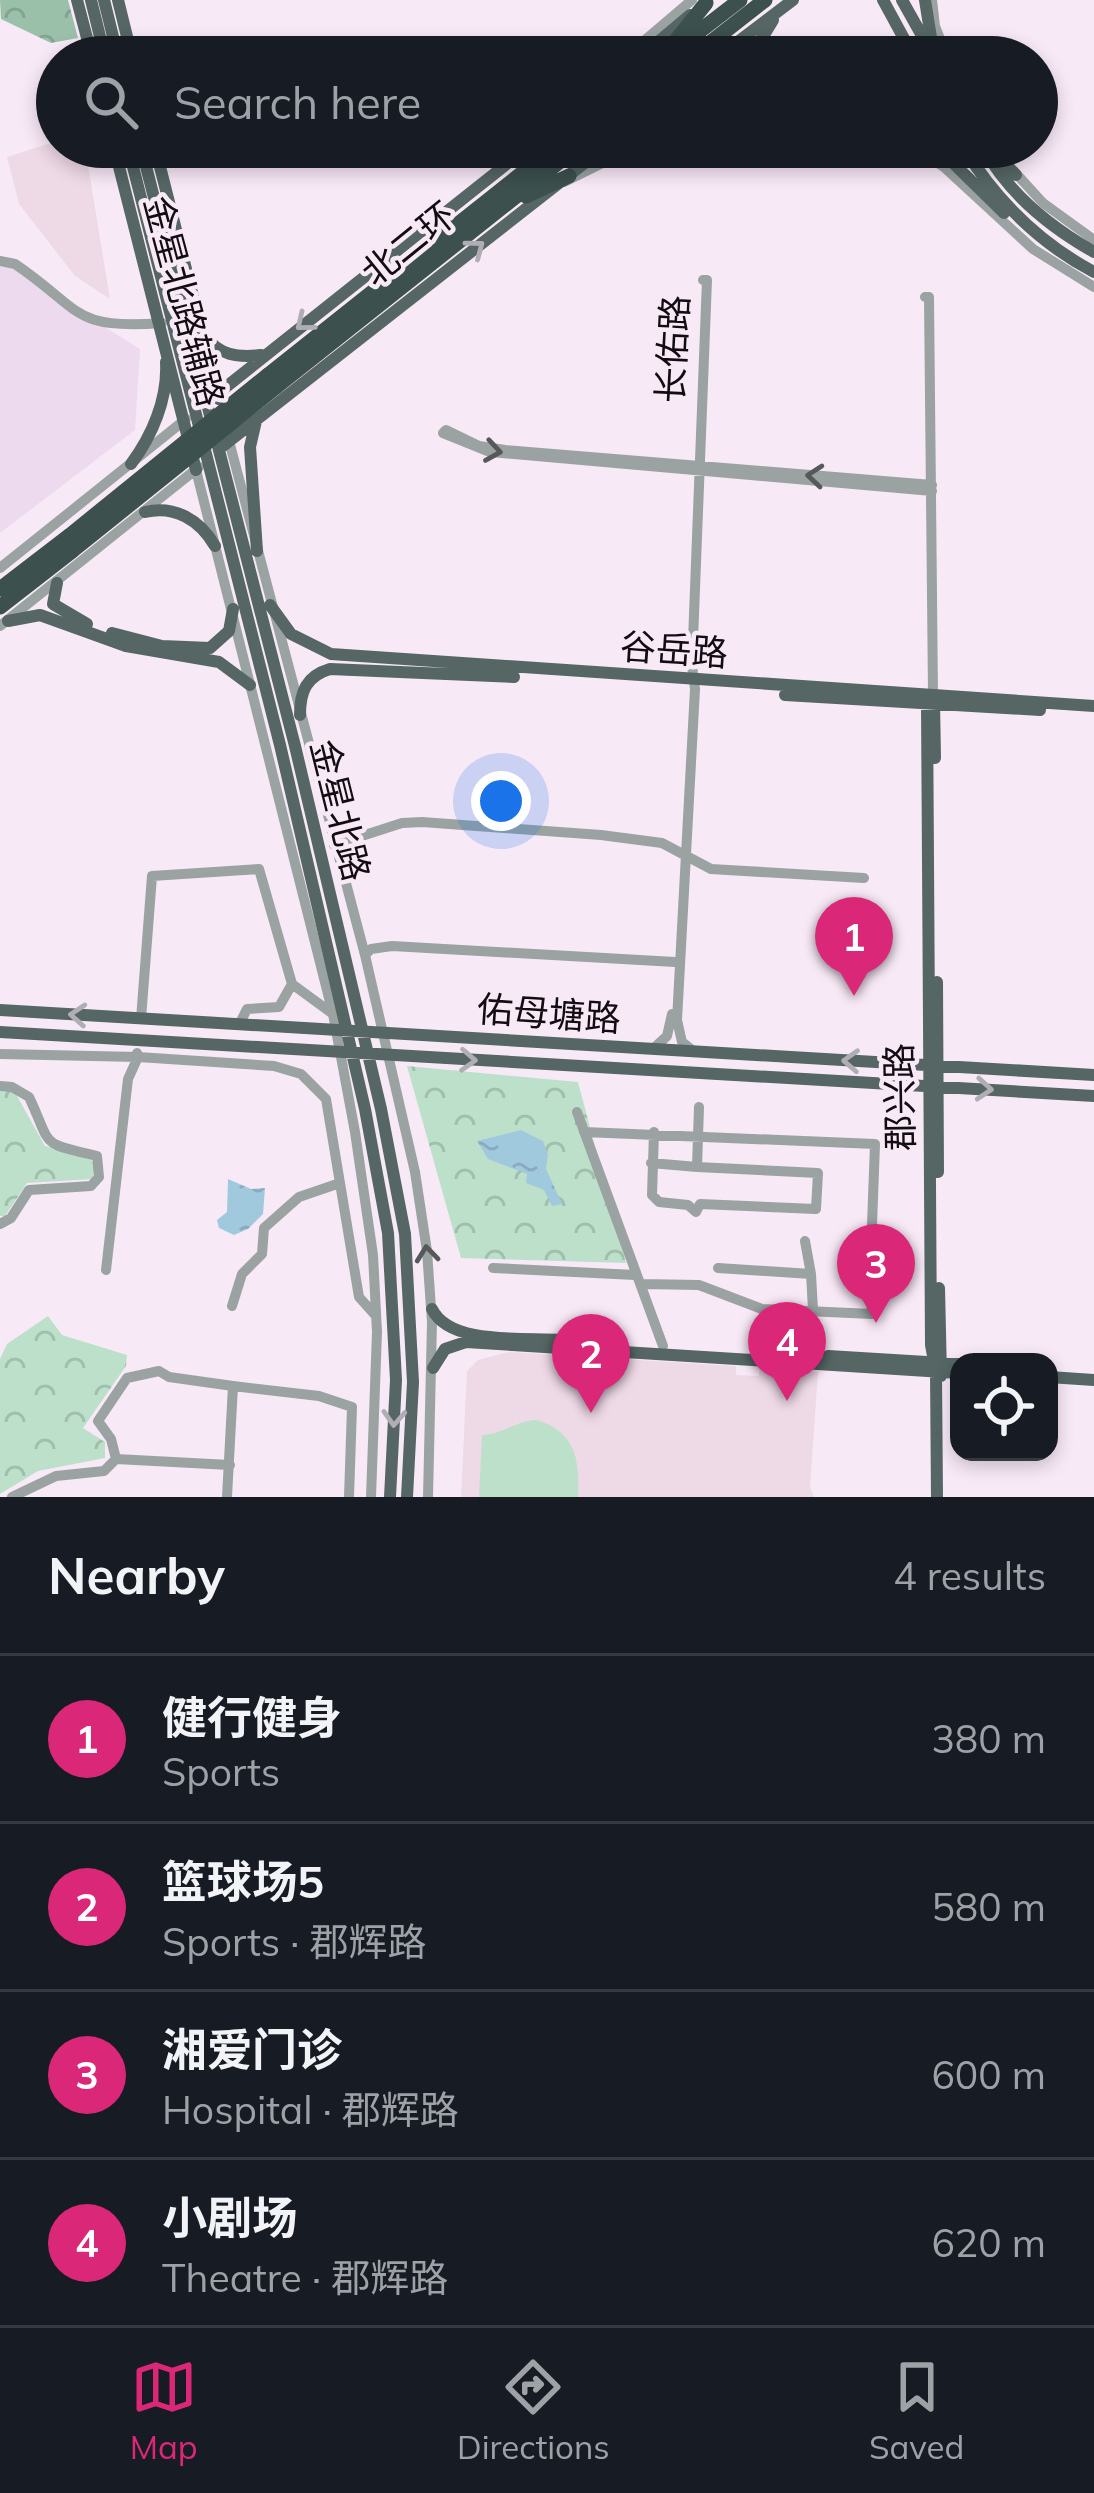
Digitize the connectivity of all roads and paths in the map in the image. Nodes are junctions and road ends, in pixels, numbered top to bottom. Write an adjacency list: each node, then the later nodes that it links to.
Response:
1 (77, 0): 13 (main road)
2 (91, 0): 14 (main road)
3 (104, 0): 15 (main road)
4 (118, 0): 16 (main road)
5 (740, 0): 20 (highway)
6 (765, 0): 21 (highway)
7 (883, 0): 12 (main road)
8 (902, 0): 26 (main road)
9 (929, 0): 27 (main road); 28 (street)
10 (703, 1): 17 (street); 18 (main road); 19 (highway)
11 (788, 4): 22 (main road); 23 (main road)
12 (896, 25): 24 (main road); 25 (main road)
13 (86, 36)
14 (100, 36)
15 (113, 36)
16 (127, 36)
17 (654, 36)
18 (664, 36)
19 (679, 36)
20 (692, 36)
21 (719, 36)
22 (746, 36)
23 (764, 36)
24 (898, 36)
25 (902, 36)
26 (923, 36)
27 (933, 36)
28 (939, 36)
29 (120, 168): 53 (main road, 金星北路辅路)
30 (134, 168): 57 (main road, 金星北路)
31 (146, 168): 52 (main road, 金星北路)
32 (161, 168): 54 (main road, 金星北路辅路)
33 (501, 168): 55 (main road, one-way to 55)
34 (530, 168): 56 (highway, 北二环)
35 (551, 168): 45 (highway, 北二环)
36 (579, 168): 44 (main road)
37 (597, 168): 44 (street)
38 (946, 168): 51 (street)
39 (958, 168): 47 (main road)
40 (978, 168): 47 (main road)
41 (1003, 168): 48 (main road)
42 (1010, 168): 43 (main road)
43 (1016, 175): 46 (street)
44 (565, 179): 45 (highway); 58 (main road, one-way to 44)
45 (497, 211): 56 (highway, 北二环)
46 (1094, 240)
47 (1046, 243): 50 (main road)
48 (1094, 252)
49 (0, 261): 53 (street)
50 (1094, 272)
51 (1094, 287)
52 (181, 301): 54 (main road); 57 (main road, 金星北路)
53 (163, 327): 57 (main road, 金星北路辅路); 60 (main road)
54 (204, 334): 55 (main road); 57 (main road, 金星北路辅路)
55 (268, 353): 57 (main road)
56 (272, 381): 65 (highway, bridge)
57 (202, 406): 59 (main road, 金星北路); 59 (main road, 金星北路辅路); 60 (street); 62 (main road, 金星北路辅路)
58 (260, 414): 59 (main road); 67 (main road)
59 (218, 450): 62 (street); 67 (street); 89 (main road, 金星北路); 91 (main road, 金星北路)
60 (130, 464): 68 (street)
61 (698, 468): 61 (street, 长佑路); 61 (street, one-way to 61); 63 (street); 75 (street, 长佑路)
62 (196, 470): 64 (street); 66 (street)
63 (929, 488): 63 (street); 76 (street)
64 (145, 512): 66 (main road); 69 (street)
65 (70, 543): 70 (highway); 73 (highway)
66 (215, 546): 72 (street)
67 (256, 550): 71 (street)
68 (0, 568)
69 (57, 583): 72 (main road); 73 (street)
70 (0, 589)
71 (270, 605): 75 (main road, 谷岳路); 78 (street)
72 (232, 609): 74 (street)
73 (3, 618): 74 (main road)
74 (250, 685): 86 (street)
75 (691, 685): 76 (main road, 谷岳路); 78 (main road); 80 (street, 长佑路)
76 (931, 700): 77 (main road, 谷岳路); 101 (main road, 郡兴路)
77 (1094, 710)
78 (301, 715): 79 (street)
79 (334, 845): 80 (street); 82 (street)
80 (684, 854): 81 (street); 83 (street, 长佑路); 95 (street, 长佑路)
81 (864, 878)
82 (365, 956): 83 (street); 92 (street)
83 (675, 962): 94 (street, 长佑路)
84 (292, 984): 86 (street); 87 (street); 88 (street)
85 (0, 1010): 87 (main road, 佑母塘路, one-way to 85)
86 (334, 1014): 89 (street)
87 (141, 1019): 88 (main road, 佑母塘路)
88 (239, 1025): 89 (main road, 佑母塘路)
89 (342, 1031): 91 (main road, 佑母塘路); 96 (main road, 金星北路)
90 (0, 1032): 93 (main road, 佑母塘路)
91 (363, 1032): 92 (main road, 佑母塘路); 98 (main road, 金星北路)
92 (382, 1033): 94 (main road, 佑母塘路); 99 (street)
93 (130, 1039): 96 (main road, 佑母塘路); 100 (street)
94 (650, 1050): 95 (main road, 佑母塘路)
95 (695, 1052): 101 (main road, 佑母塘路, one-way to 95)
96 (346, 1053): 98 (main road, 佑母塘路); 126 (street); 141 (main road, 金星北路, one-way to 141)
97 (0, 1054): 100 (street)
98 (368, 1054): 99 (main road, 佑母塘路); 142 (main road, 金星北路)
99 (388, 1055): 104 (main road, 佑母塘路, one-way to 104); 124 (street, one-way to 99)
100 (138, 1057): 114 (street); 115 (street)
101 (933, 1066): 102 (main road, 佑母塘路); 104 (main road, 郡兴路)
102 (1094, 1075)
103 (0, 1086): 113 (street)
104 (933, 1086): 105 (main road, 佑母塘路, one-way to 105); 129 (main road, 郡兴路)
105 (1094, 1096)
106 (699, 1107): 110 (street)
107 (578, 1112): 108 (street)
108 (584, 1132): 109 (street); 122 (street)
109 (654, 1132): 110 (street); 111 (street)
110 (699, 1136): 112 (street); 125 (street)
111 (652, 1163): 112 (street); 112 (street)
112 (697, 1167)
113 (99, 1177): 115 (street); 116 (street)
114 (340, 1183): 123 (street); 126 (street)
115 (116, 1186): 120 (street)
116 (0, 1224)
117 (805, 1241): 121 (street)
118 (494, 1268): 122 (street)
119 (718, 1268): 121 (street)
120 (106, 1270)
121 (811, 1274): 125 (street)
122 (639, 1279): 125 (street); 127 (street)
123 (232, 1306)
124 (432, 1309): 127 (main road); 130 (street)
125 (813, 1310)
126 (376, 1316): 140 (street)
127 (663, 1346): 129 (main road)
128 (950, 1365): 129 (main road)
129 (937, 1367): 130 (main road); 131 (main road); 144 (main road, 郡兴路)
130 (433, 1368): 143 (street)
131 (950, 1371)
132 (1058, 1374): 133 (main road)
133 (1094, 1376)
134 (233, 1386): 135 (street); 136 (street); 139 (street)
135 (116, 1459): 136 (street); 137 (street)
136 (230, 1466): 138 (street)
137 (12, 1497)
138 (227, 1497)
139 (350, 1497)
140 (371, 1497)
141 (390, 1497)
142 (407, 1497)
143 (428, 1497)
144 (939, 1497)

